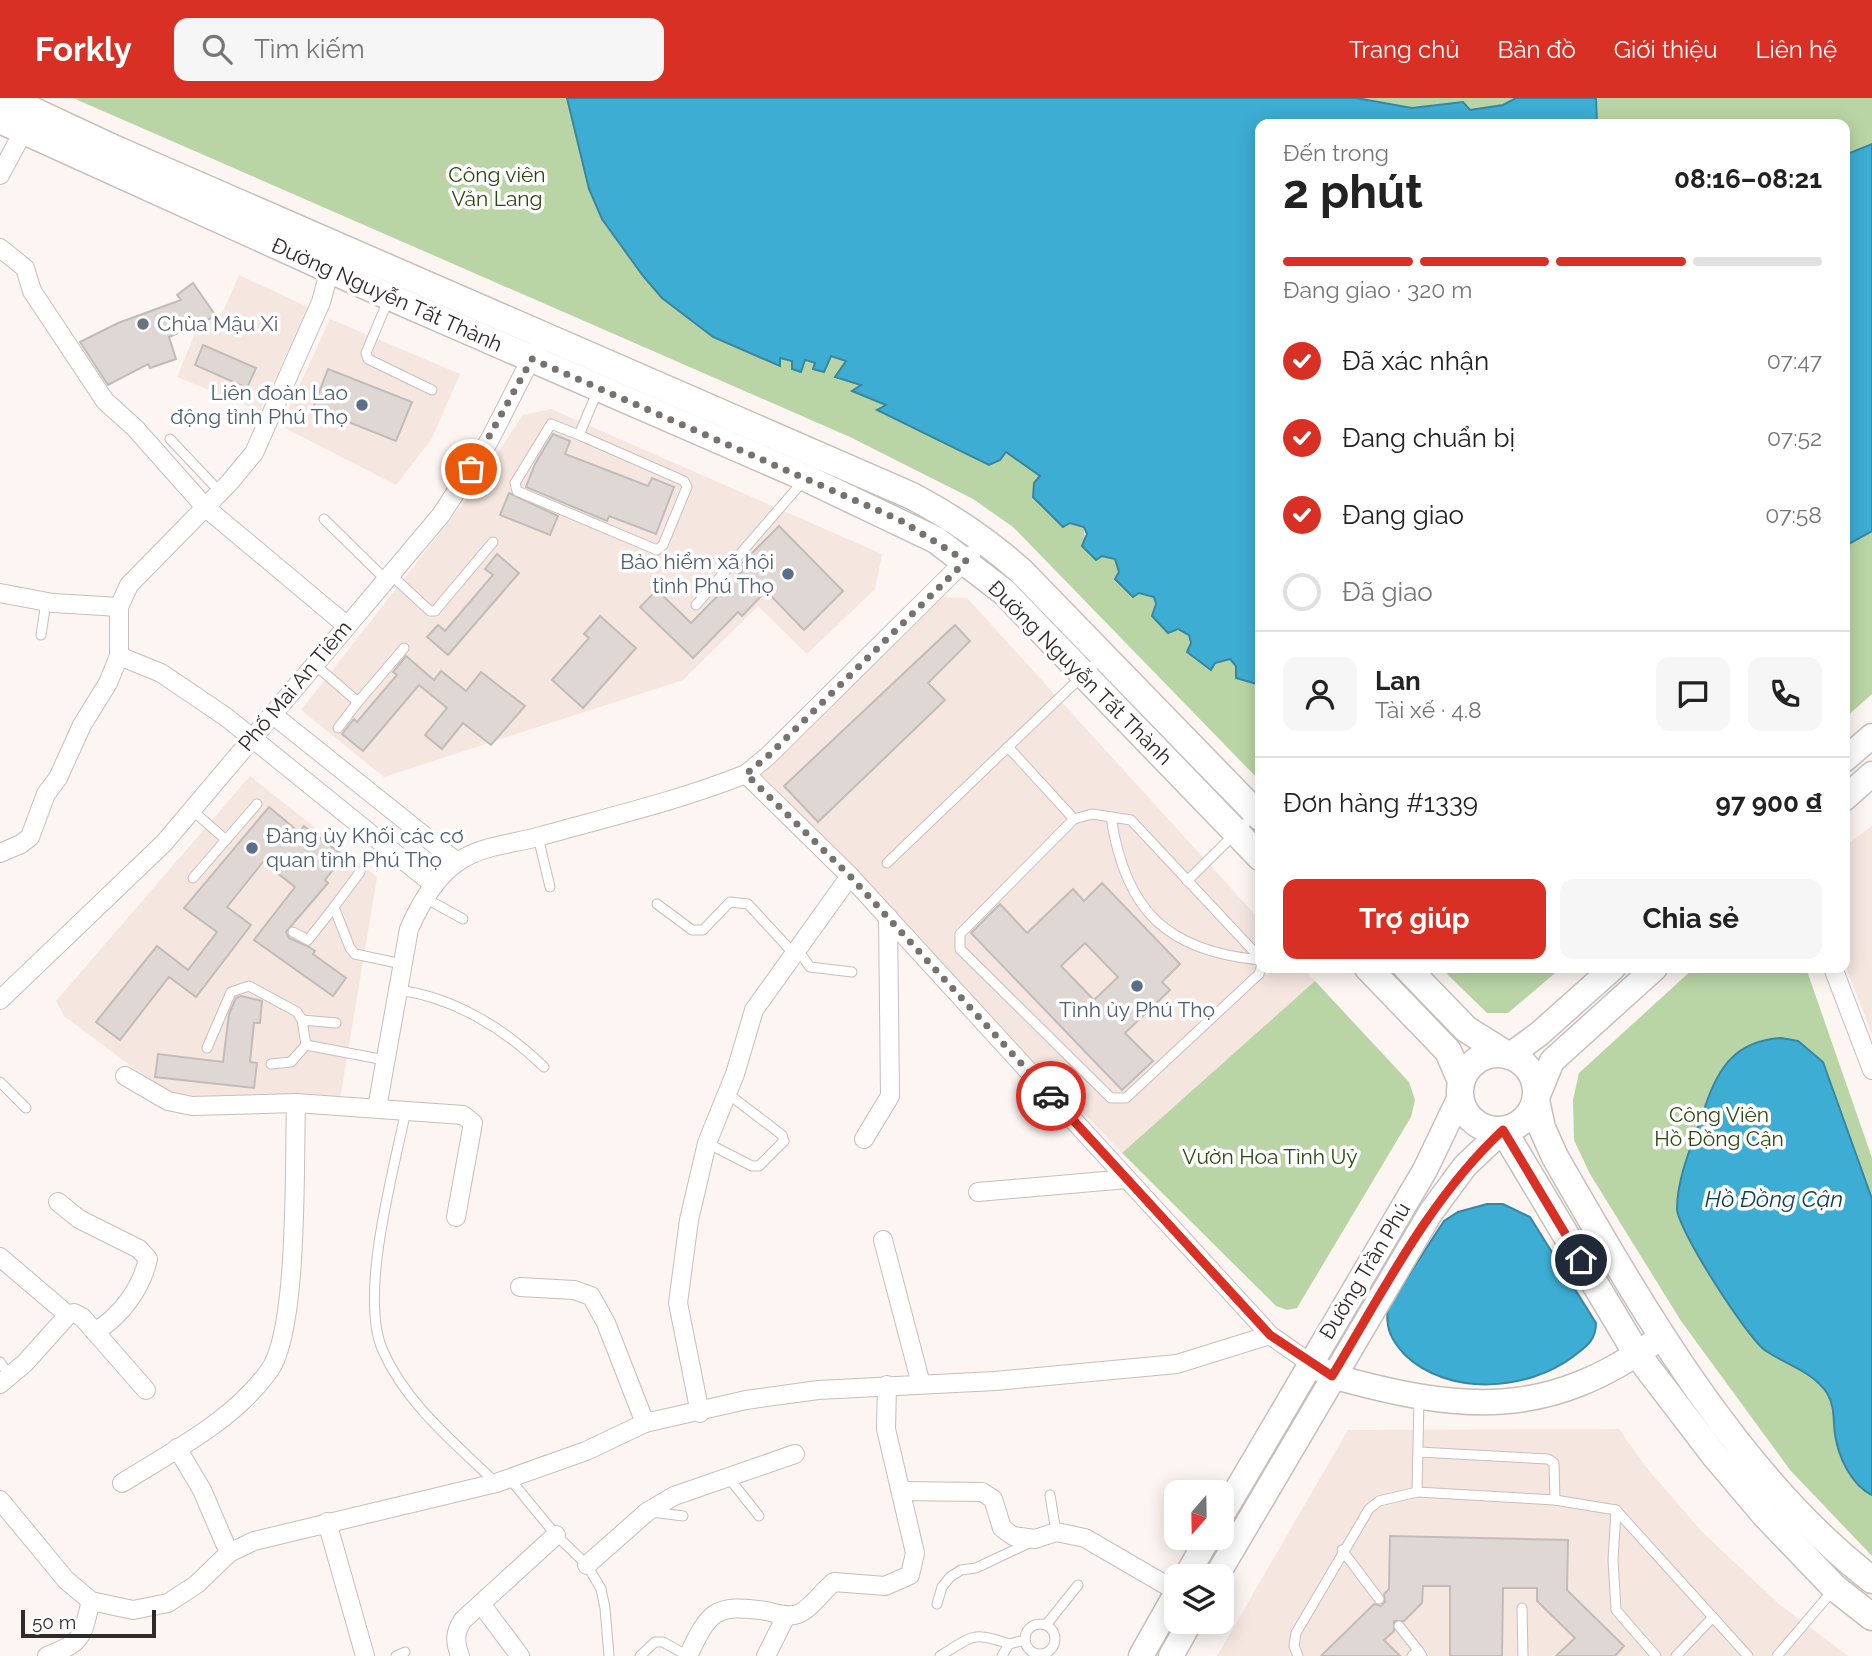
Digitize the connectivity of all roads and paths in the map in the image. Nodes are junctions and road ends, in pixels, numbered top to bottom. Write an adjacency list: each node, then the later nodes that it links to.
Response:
1 (6, 98): 7 (main road, Đường Nguyễn Tất Thành)
2 (11, 126): 3 (street); 5 (main road, Đường Nguyễn Tất Thành)
3 (0, 175)
4 (0, 248): 15 (street)
5 (330, 270): 6 (main road, Đường Nguyễn Tất Thành); 14 (street)
6 (390, 297): 8 (main road, Đường Nguyễn Tất Thành); 10 (lane)
7 (543, 336): 8 (street, Phố Mai An Tiêm); 17 (main road, Đường Nguyễn Tất Thành)
8 (532, 359): 9 (main road, Đường Nguyễn Tất Thành); 20 (street, Phố Mai An Tiêm)
9 (598, 388): 11 (lane); 13 (main road, Đường Nguyễn Tất Thành)
10 (432, 390)
11 (579, 435): 11 (lane)
12 (170, 439): 14 (lane)
13 (806, 478): 19 (main road, Đường Nguyễn Tất Thành); 23 (lane)
14 (220, 492): 15 (street)
15 (205, 507): 24 (street); 25 (street)
16 (324, 519): 20 (lane)
17 (984, 539): 19 (street); 29 (main road, Đường Nguyễn Tất Thành)
18 (493, 542): 20 (lane)
19 (966, 561): 31 (main road, Đường Nguyễn Tất Thành); 39 (street)
20 (387, 576): 25 (street, Phố Mai An Tiêm)
21 (0, 593): 22 (street)
22 (46, 602): 24 (street); 26 (lane)
23 (696, 605)
24 (119, 607): 28 (street)
25 (346, 625): 30 (street, Phố Mai An Tiêm)
26 (41, 635)
27 (404, 648): 32 (lane)
28 (119, 656): 36 (street); 52 (street)
29 (1103, 656): 31 (lane); 44 (main road, Đường Nguyễn Tất Thành)
30 (314, 664): 32 (lane); 33 (street, Phố Mai An Tiêm)
31 (1084, 675): 37 (lane); 48 (main road, Đường Nguyễn Tất Thành)
32 (358, 702): 34 (lane)
33 (272, 714): 36 (street, Phố Mai An Tiêm); 53 (street)
34 (338, 728)
35 (1872, 736): 38 (main road)
36 (251, 739): 43 (street, Phố Mai An Tiêm); 60 (street)
37 (1008, 747): 47 (lane); 54 (lane)
38 (1850, 755)
39 (746, 774): 49 (street); 56 (street)
40 (1872, 774): 41 (main road)
41 (1850, 794)
42 (257, 804): 50 (lane)
43 (191, 810): 50 (lane); 78 (street, Phố Mai An Tiêm)
44 (1255, 812)
45 (1111, 817): 47 (lane); 58 (lane); 68 (lane)
46 (1255, 817): 48 (lane)
47 (1074, 819): 71 (lane)
48 (1237, 832): 51 (main road, Đường Nguyễn Tất Thành); 58 (lane)
49 (538, 837): 53 (street); 59 (lane)
50 (226, 840): 57 (lane)
51 (1255, 851)
52 (0, 853)
53 (457, 862): 60 (street)
54 (887, 863)
55 (360, 872): 62 (lane)
56 (850, 876): 63 (street); 66 (street)
57 (193, 878)
58 (1187, 881): 67 (lane)
59 (550, 887)
60 (430, 892): 64 (lane); 69 (street)
61 (657, 904): 66 (lane)
62 (334, 907): 65 (lane); 69 (lane)
63 (888, 917): 99 (street); 101 (street)
64 (463, 919)
65 (293, 932)
66 (796, 952): 70 (lane); 92 (street)
67 (1255, 954)
68 (1255, 959)
69 (402, 964): 77 (street)
70 (852, 972)
71 (1259, 973)
72 (1373, 973): 91 (main road)
73 (1412, 973): 84 (main road)
74 (1607, 973): 84 (main road)
75 (1649, 973): 93 (main road)
76 (1835, 973): 82 (street)
77 (398, 990): 85 (street); 87 (lane)
78 (0, 1000)
79 (302, 1020): 80 (lane); 81 (lane); 83 (lane)
80 (336, 1023)
81 (306, 1045): 85 (lane); 86 (lane)
82 (1867, 1045): 88 (street)
83 (206, 1048)
84 (1508, 1055): 91 (main road); 93 (main road)
85 (385, 1060): 96 (street)
86 (271, 1064)
87 (544, 1067)
88 (1872, 1070)
89 (125, 1076): 94 (street)
90 (0, 1082): 95 (lane)
91 (1461, 1089): 98 (main road); 113 (main road, Đường Trần Phú)
92 (727, 1093): 100 (street); 100 (lane)
93 (1535, 1100): 98 (main road); 111 (main road)
94 (296, 1103): 96 (street); 122 (street)
95 (26, 1108)
96 (377, 1108): 97 (street)
97 (406, 1110): 104 (street); 126 (lane)
98 (1503, 1130): 112 (main road); 115 (main road, Đường Trần Phú)
99 (864, 1139)
100 (707, 1143): 120 (street)
101 (1127, 1179): 102 (street); 110 (street)
102 (978, 1192)
103 (58, 1202): 109 (street)
104 (456, 1217)
105 (883, 1240): 116 (street)
106 (0, 1257): 108 (street)
107 (520, 1287): 121 (street)
108 (68, 1315): 109 (street); 114 (street)
109 (95, 1332): 118 (street)
110 (1270, 1335): 113 (street); 116 (street)
111 (1661, 1337): 112 (main road); 146 (main road)
112 (1637, 1354): 119 (main road); 149 (main road)
113 (1310, 1363): 115 (main road); 130 (main road, Đường Trần Phú)
114 (3, 1375)
115 (1332, 1376): 119 (main road); 144 (main road, Đường Trần Phú)
116 (921, 1384): 117 (street)
117 (887, 1385): 120 (street); 128 (street)
118 (146, 1390)
119 (1419, 1397): 123 (lane)
120 (700, 1413): 121 (street)
121 (645, 1423): 126 (street)
122 (177, 1448): 127 (street); 143 (street)
123 (1419, 1452): 129 (lane); 133 (lane)
124 (795, 1454): 125 (street)
125 (727, 1476): 135 (street); 137 (lane)
126 (503, 1481): 138 (street); 140 (lane)
127 (122, 1483)
128 (901, 1491): 141 (street); 156 (street)
129 (1417, 1492): 133 (lane); 142 (lane)
130 (1234, 1494)
131 (1050, 1495): 139 (lane)
132 (0, 1500): 151 (street)
133 (1555, 1500): 134 (lane)
134 (1616, 1510): 157 (lane); 181 (lane)
135 (647, 1512): 136 (lane); 145 (street)
136 (682, 1516)
137 (760, 1516)
138 (327, 1522): 143 (street); 166 (street)
139 (1056, 1532): 141 (street); 147 (street)
140 (556, 1535): 145 (lane); 152 (street)
141 (1035, 1539): 153 (lane)
142 (1342, 1550): 150 (lane); 179 (lane)
143 (229, 1553): 151 (street)
144 (1224, 1564)
145 (587, 1565): 170 (lane)
146 (1872, 1580)
147 (1164, 1585)
148 (1078, 1586): 159 (lane)
149 (1835, 1588): 158 (main road); 184 (lane)
150 (1379, 1599)
151 (91, 1601): 167 (street)
152 (481, 1604): 168 (street); 169 (street)
153 (937, 1604)
154 (1522, 1608): 180 (lane)
155 (1164, 1614): 177 (main road)
156 (786, 1616): 172 (street); 173 (street)
157 (1713, 1617): 182 (lane); 183 (lane)
158 (1872, 1617)
159 (1046, 1625): 162 (lane); 164 (lane)
160 (1399, 1626): 165 (lane)
161 (1183, 1634): 178 (main road)
162 (1025, 1640): 163 (lane); 164 (lane)
163 (1009, 1644): 174 (lane); 175 (lane)
164 (1052, 1648): 176 (lane)
165 (1417, 1654)
166 (361, 1655)
167 (47, 1656)
168 (460, 1656)
169 (520, 1656)
170 (608, 1656)
171 (640, 1656): 172 (lane)
172 (688, 1656)
173 (766, 1656)
174 (940, 1656)
175 (1002, 1656)
176 (1060, 1656)
177 (1141, 1656)
178 (1171, 1656)
179 (1298, 1656)
180 (1523, 1656)
181 (1656, 1656)
182 (1676, 1656)
183 (1748, 1656)
184 (1777, 1656)

